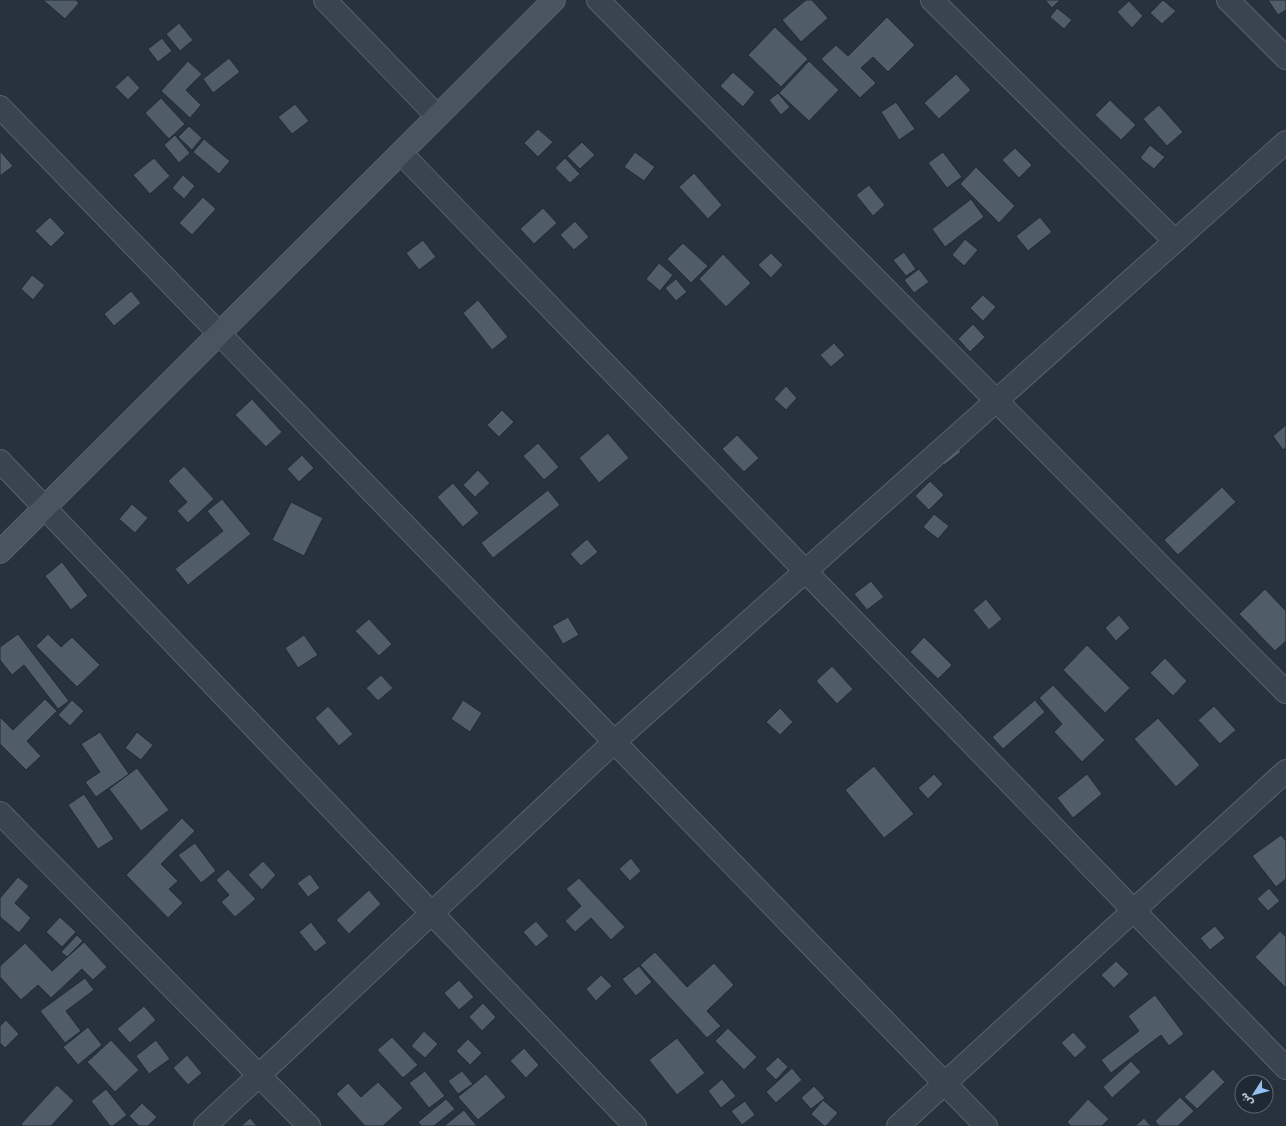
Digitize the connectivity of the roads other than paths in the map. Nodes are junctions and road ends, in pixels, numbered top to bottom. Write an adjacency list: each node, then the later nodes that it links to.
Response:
1 (325, 0): 8 (street)
2 (554, 0): 8 (main road)
3 (598, 0): 13 (street)
4 (932, 0): 11 (street)
5 (1228, 0): 6 (street)
6 (1286, 58)
7 (0, 106): 12 (street)
8 (437, 116): 10 (main road)
9 (1286, 142): 11 (street)
10 (401, 153): 12 (main road); 17 (street)
11 (1175, 241): 13 (street)
12 (220, 334): 15 (main road); 19 (street)
13 (996, 401): 17 (street); 18 (street)
14 (0, 461): 15 (street)
15 (45, 507): 16 (main road); 23 (street)
16 (0, 552)
17 (806, 571): 19 (street); 22 (street)
18 (1286, 692)
19 (614, 742): 23 (street); 26 (street)
20 (1286, 771): 22 (street)
21 (0, 813): 25 (street)
22 (1134, 911): 24 (street); 26 (street)
23 (432, 913): 25 (street); 27 (street)
24 (1286, 1068)
25 (259, 1075): 28 (street); 29 (street)
26 (944, 1083): 30 (street); 31 (street)
27 (634, 1125)
28 (205, 1126)
29 (309, 1126)
30 (898, 1126)
31 (986, 1126)

